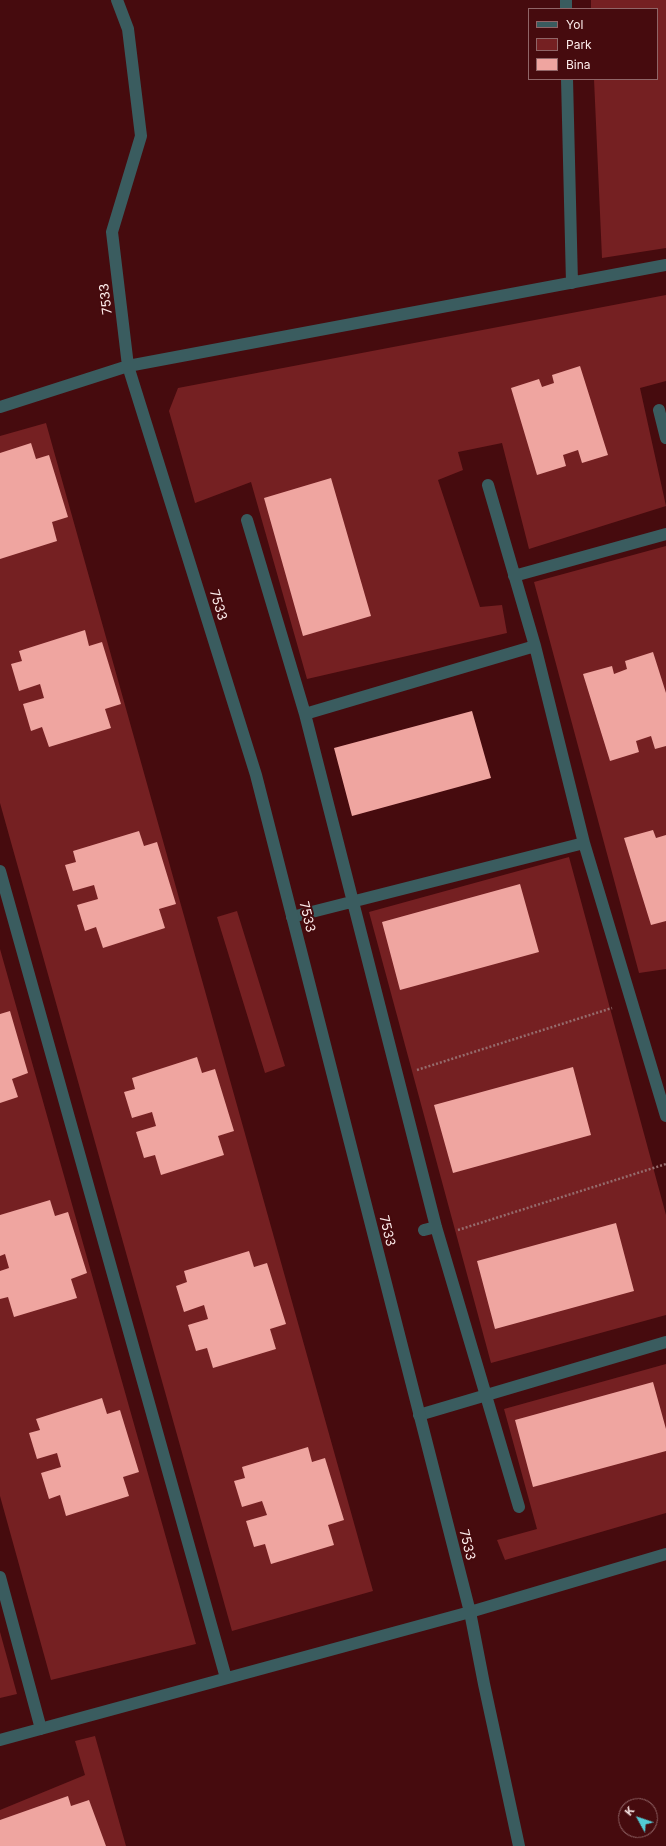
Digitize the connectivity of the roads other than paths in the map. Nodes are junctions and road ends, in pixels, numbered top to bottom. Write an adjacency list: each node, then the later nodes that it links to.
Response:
1 (117, 0): 5 (street, 7533)
2 (568, 80): 4 (street)
3 (666, 265): 4 (street)
4 (572, 283): 5 (street)
5 (128, 366): 6 (street); 18 (street, 7533)
6 (0, 407)
7 (659, 410): 8 (street)
8 (666, 438)
9 (488, 486): 12 (street)
10 (247, 520): 14 (street)
11 (666, 534): 12 (street)
12 (514, 576): 13 (street)
13 (535, 646): 14 (street); 15 (street)
14 (305, 714): 17 (street)
15 (584, 844): 17 (street); 19 (street)
16 (0, 871): 29 (street)
17 (353, 902): 18 (street); 21 (street)
18 (292, 917): 24 (street, 7533)
19 (666, 1116)
20 (424, 1230): 21 (street)
21 (437, 1232): 23 (street)
22 (666, 1342): 23 (street)
23 (487, 1395): 24 (street); 25 (street)
24 (420, 1415): 28 (street, 7533)
25 (519, 1507)
26 (666, 1554): 28 (street)
27 (0, 1576): 30 (street)
28 (470, 1612): 29 (street); 32 (street, 7533)
29 (226, 1678): 30 (street)
30 (41, 1729): 31 (street)
31 (0, 1740)
32 (519, 1846)

